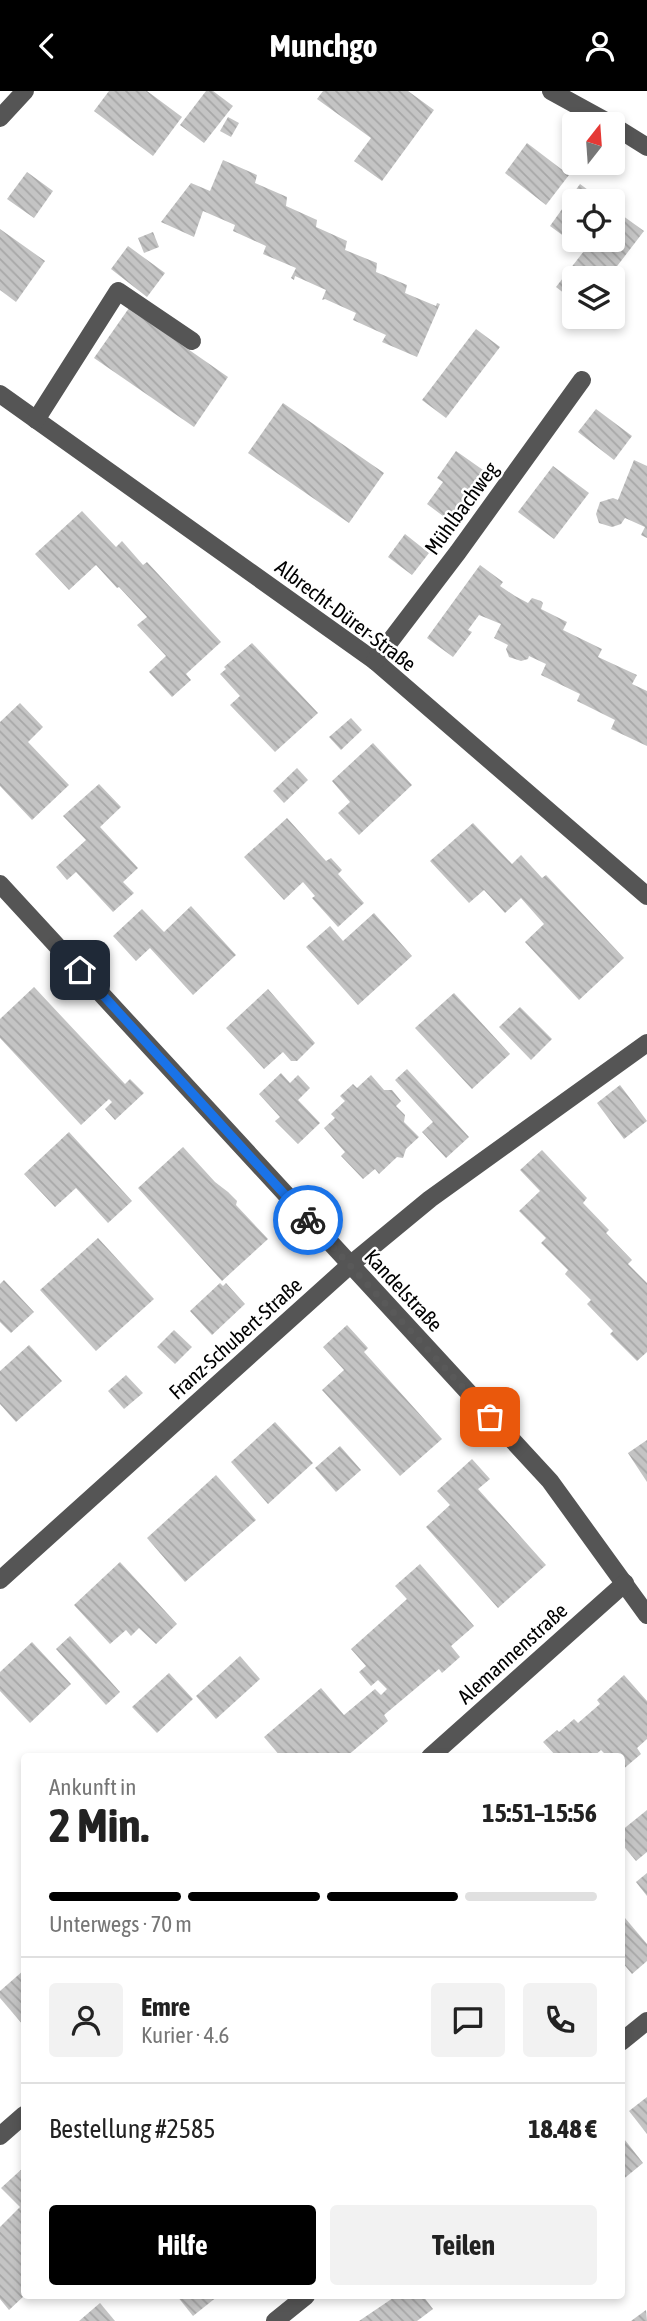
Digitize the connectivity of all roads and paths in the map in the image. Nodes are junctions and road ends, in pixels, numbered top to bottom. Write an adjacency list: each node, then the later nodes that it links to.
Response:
1 (25, 91): 4 (street)
2 (551, 91): 3 (street)
3 (589, 112)
4 (0, 118)
5 (625, 133): 6 (street)
6 (647, 147)
7 (192, 341): 10 (street)
8 (582, 380): 11 (street, Mühlbachweg)
9 (0, 394): 10 (street, Albrecht-Dürer-Straße)
10 (36, 420): 11 (street, Albrecht-Dürer-Straße)
11 (375, 661): 13 (street, Albrecht-Dürer-Straße)
12 (3, 892): 15 (street, Kandelstraße)
13 (647, 896)
14 (647, 1043): 15 (street, Franz-Schubert-Straße)
15 (350, 1265): 16 (street, Franz-Schubert-Straße); 17 (street, Kandelstraße)
16 (0, 1580)
17 (625, 1583): 18 (street, Kandelstraße); 19 (street, Alemannenstraße)
18 (647, 1615)
19 (434, 1753)
20 (647, 2021): 21 (street)
21 (625, 2039)
22 (21, 2118): 23 (street)
23 (0, 2136)
24 (302, 2299): 25 (street)
25 (275, 2321)

